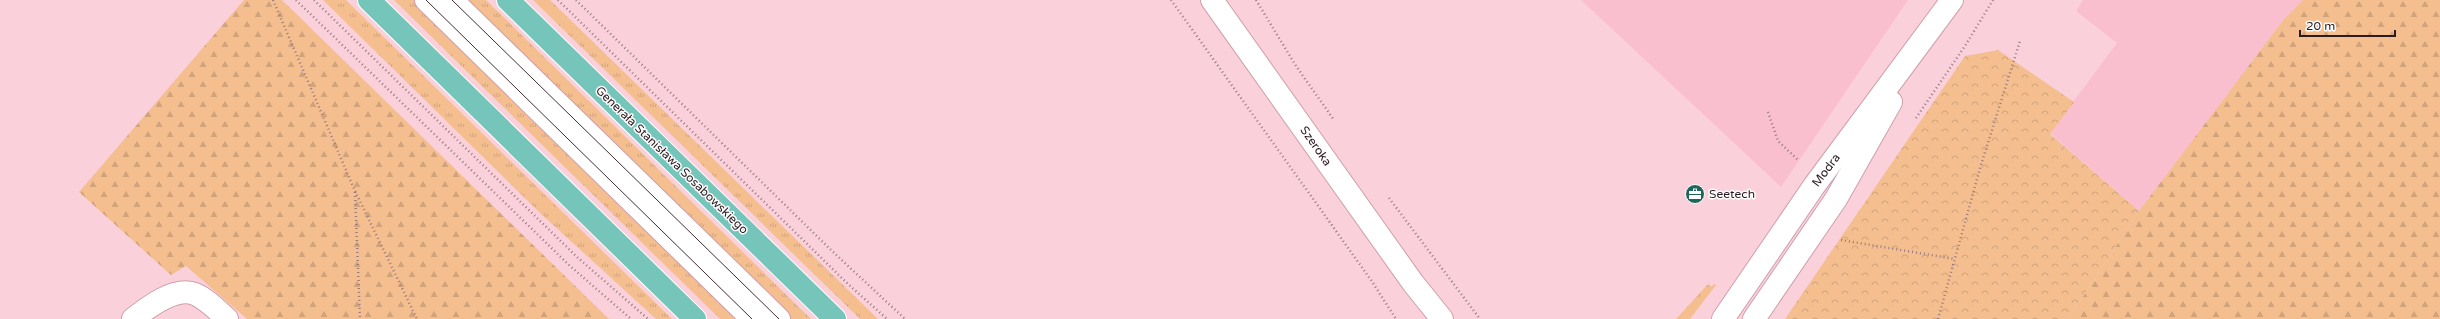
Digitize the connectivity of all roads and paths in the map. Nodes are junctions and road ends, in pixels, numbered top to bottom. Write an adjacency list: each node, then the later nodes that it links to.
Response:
1 (273, 0): 21 (path)
2 (296, 0): 30 (path)
3 (314, 0): 31 (path)
4 (369, 0): 32 (main road)
5 (426, 0): 33 (street)
6 (452, 0): 34 (street)
7 (508, 0): 35 (main road, Generała Stanisława Sosabowskiego)
8 (558, 0): 36 (path)
9 (576, 0): 37 (path)
10 (1171, 0): 38 (path)
11 (1212, 0): 25 (street, Szeroka)
12 (1256, 0): 18 (path)
13 (1952, 0): 15 (street, Modra)
14 (1993, 0): 19 (path)
15 (1935, 24): 42 (street, Modra); 43 (street, Modra)
16 (2020, 41): 24 (path)
17 (1768, 112): 20 (path)
18 (1336, 122)
19 (1913, 122)
20 (1799, 161)
21 (355, 192): 28 (path); 29 (path)
22 (1388, 196): 41 (path)
23 (1833, 238): 24 (path)
24 (1955, 259): 44 (path)
25 (1420, 292): 39 (street, Szeroka); 40 (street, Szeroka)
26 (132, 319): 27 (street)
27 (227, 319)
28 (360, 319)
29 (417, 319)
30 (631, 319)
31 (648, 319)
32 (696, 319)
33 (752, 319)
34 (779, 319)
35 (835, 319)
36 (887, 319)
37 (905, 319)
38 (1396, 319)
39 (1433, 319)
40 (1442, 319)
41 (1480, 319)
42 (1723, 319)
43 (1754, 319)
44 (1938, 319)

